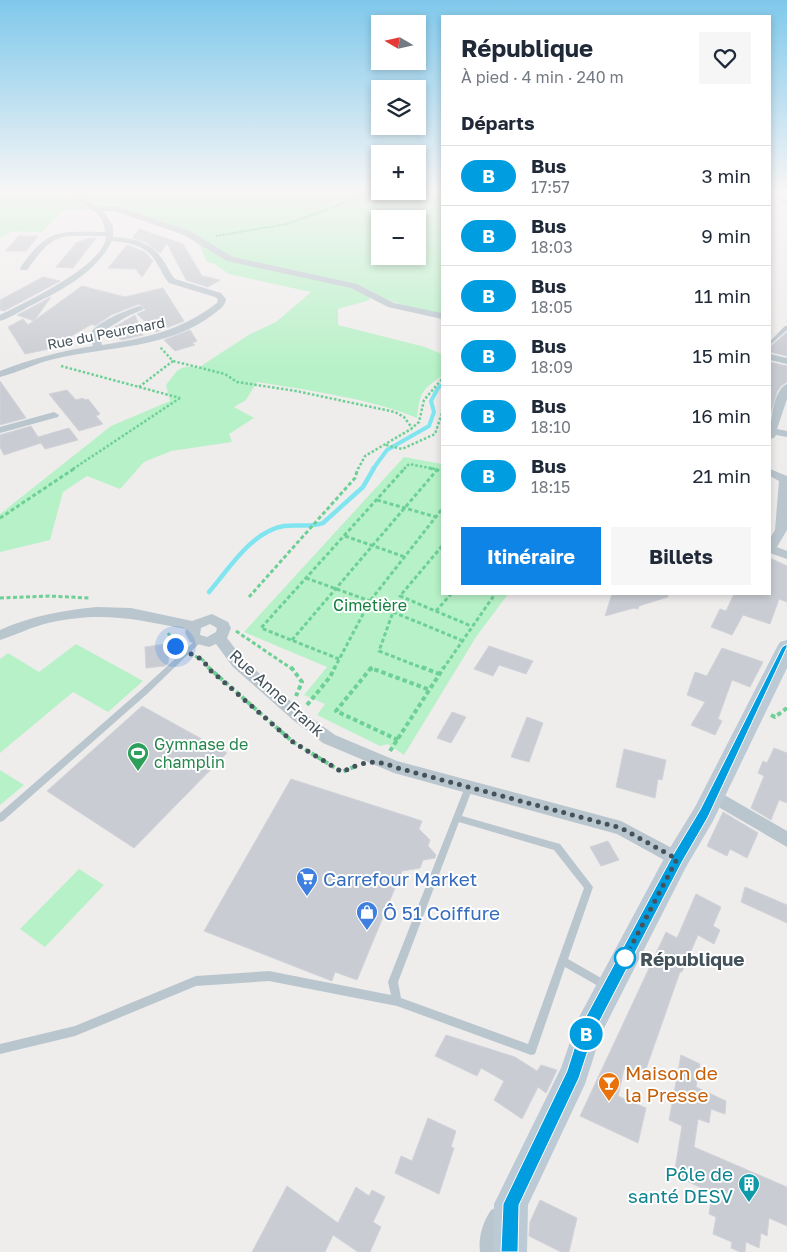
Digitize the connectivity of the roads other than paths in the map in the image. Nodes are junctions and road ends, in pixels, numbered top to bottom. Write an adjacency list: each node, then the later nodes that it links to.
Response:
1 (36, 251): 5 (street)
2 (101, 251): 8 (street)
3 (151, 251): 11 (street, Rue du Peurenard)
4 (218, 251): 7 (street)
5 (24, 268)
6 (140, 309): 11 (street)
7 (441, 316)
8 (0, 318)
9 (787, 327): 10 (lane)
10 (771, 343)
11 (98, 348): 14 (street, Rue du Peurenard)
12 (771, 357): 13 (street)
13 (787, 361)
14 (0, 374)
15 (787, 387): 18 (street)
16 (54, 415): 17 (street)
17 (0, 430)
18 (771, 433): 19 (street)
19 (787, 434)
20 (771, 472): 21 (street)
21 (786, 480): 22 (street)
22 (771, 548)
23 (771, 550): 24 (street)
24 (787, 555)
25 (161, 619): 26 (street); 27 (street)
26 (194, 626): 28 (street); 29 (street)
27 (0, 635)
28 (218, 638): 29 (street); 31 (street, Rue Anne Frank)
29 (199, 641): 33 (lane)
30 (787, 647): 32 (street)
31 (469, 787): 34 (lane); 36 (street, Rue Anne Frank)
32 (714, 796): 35 (street); 36 (street)
33 (0, 818)
34 (457, 818): 37 (lane); 39 (lane)
35 (787, 840)
36 (677, 859): 38 (street)
37 (563, 961): 38 (lane); 39 (lane)
38 (609, 988): 41 (street)
39 (397, 1001): 40 (lane)
40 (0, 1049)
41 (511, 1204): 42 (street); 43 (street)
42 (492, 1252)
43 (510, 1252)

